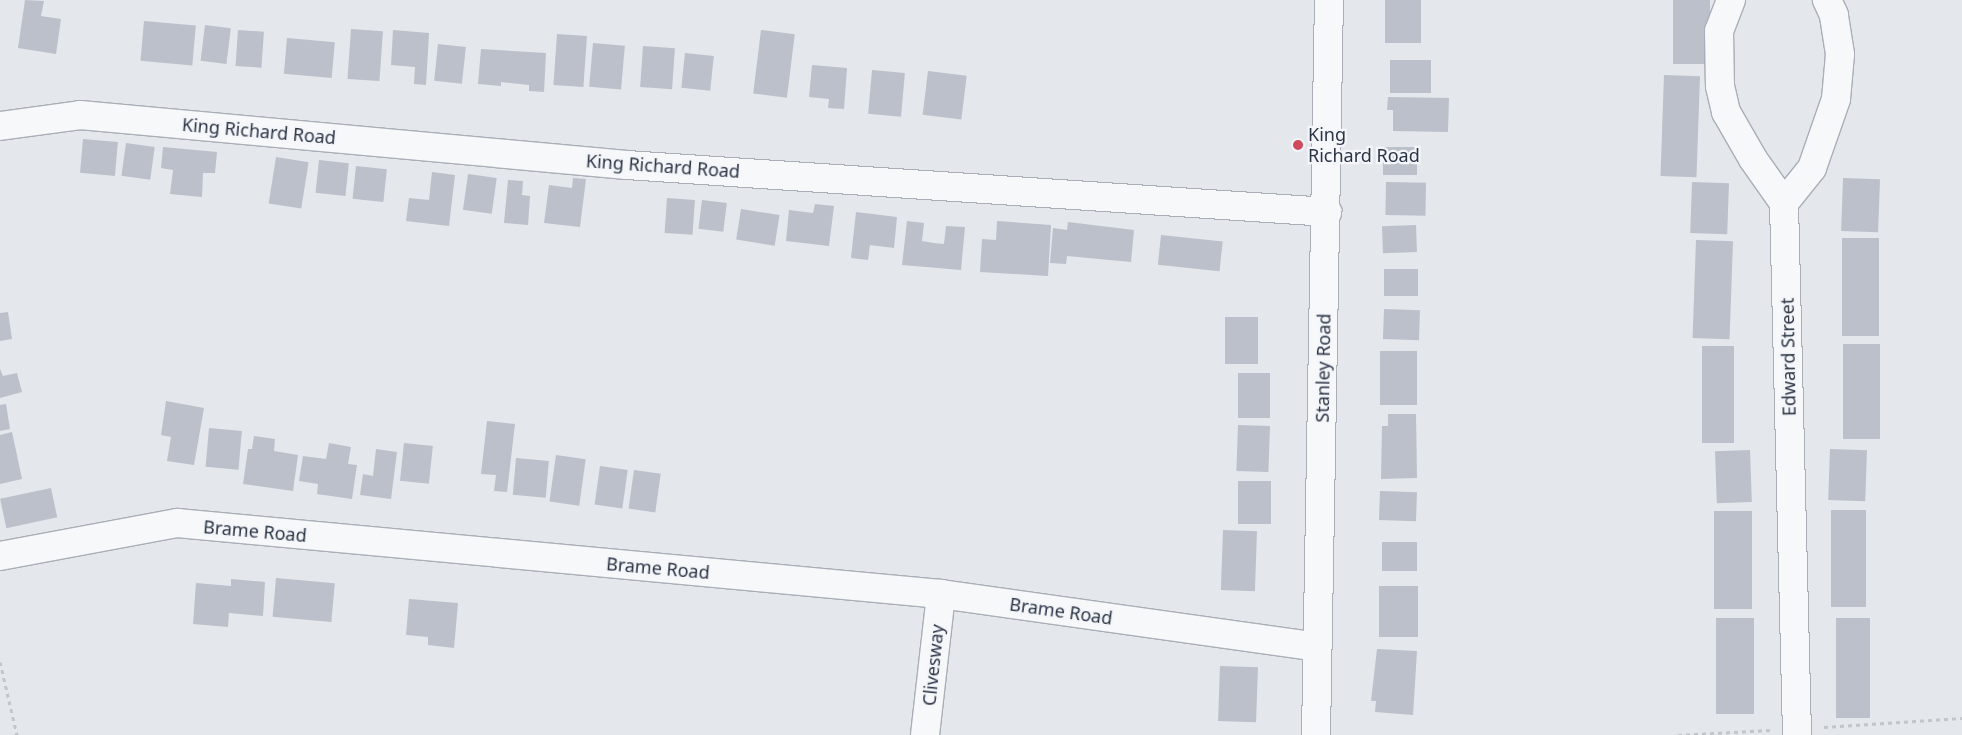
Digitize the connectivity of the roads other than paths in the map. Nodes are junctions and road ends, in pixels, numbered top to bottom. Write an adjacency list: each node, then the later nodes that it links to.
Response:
1 (1329, 0): 6 (street, Stanley Road)
2 (1731, 0): 5 (street)
3 (1828, 0): 5 (street)
4 (0, 126): 6 (street, King Richard Road)
5 (1784, 203): 12 (street, Edward Street)
6 (1327, 212): 9 (street, Stanley Road)
7 (0, 556): 8 (street, Brame Road)
8 (941, 594): 9 (street, Brame Road); 10 (street, Clivesway)
9 (1316, 646): 11 (street, Stanley Road)
10 (925, 735)
11 (1316, 735)
12 (1797, 735)

